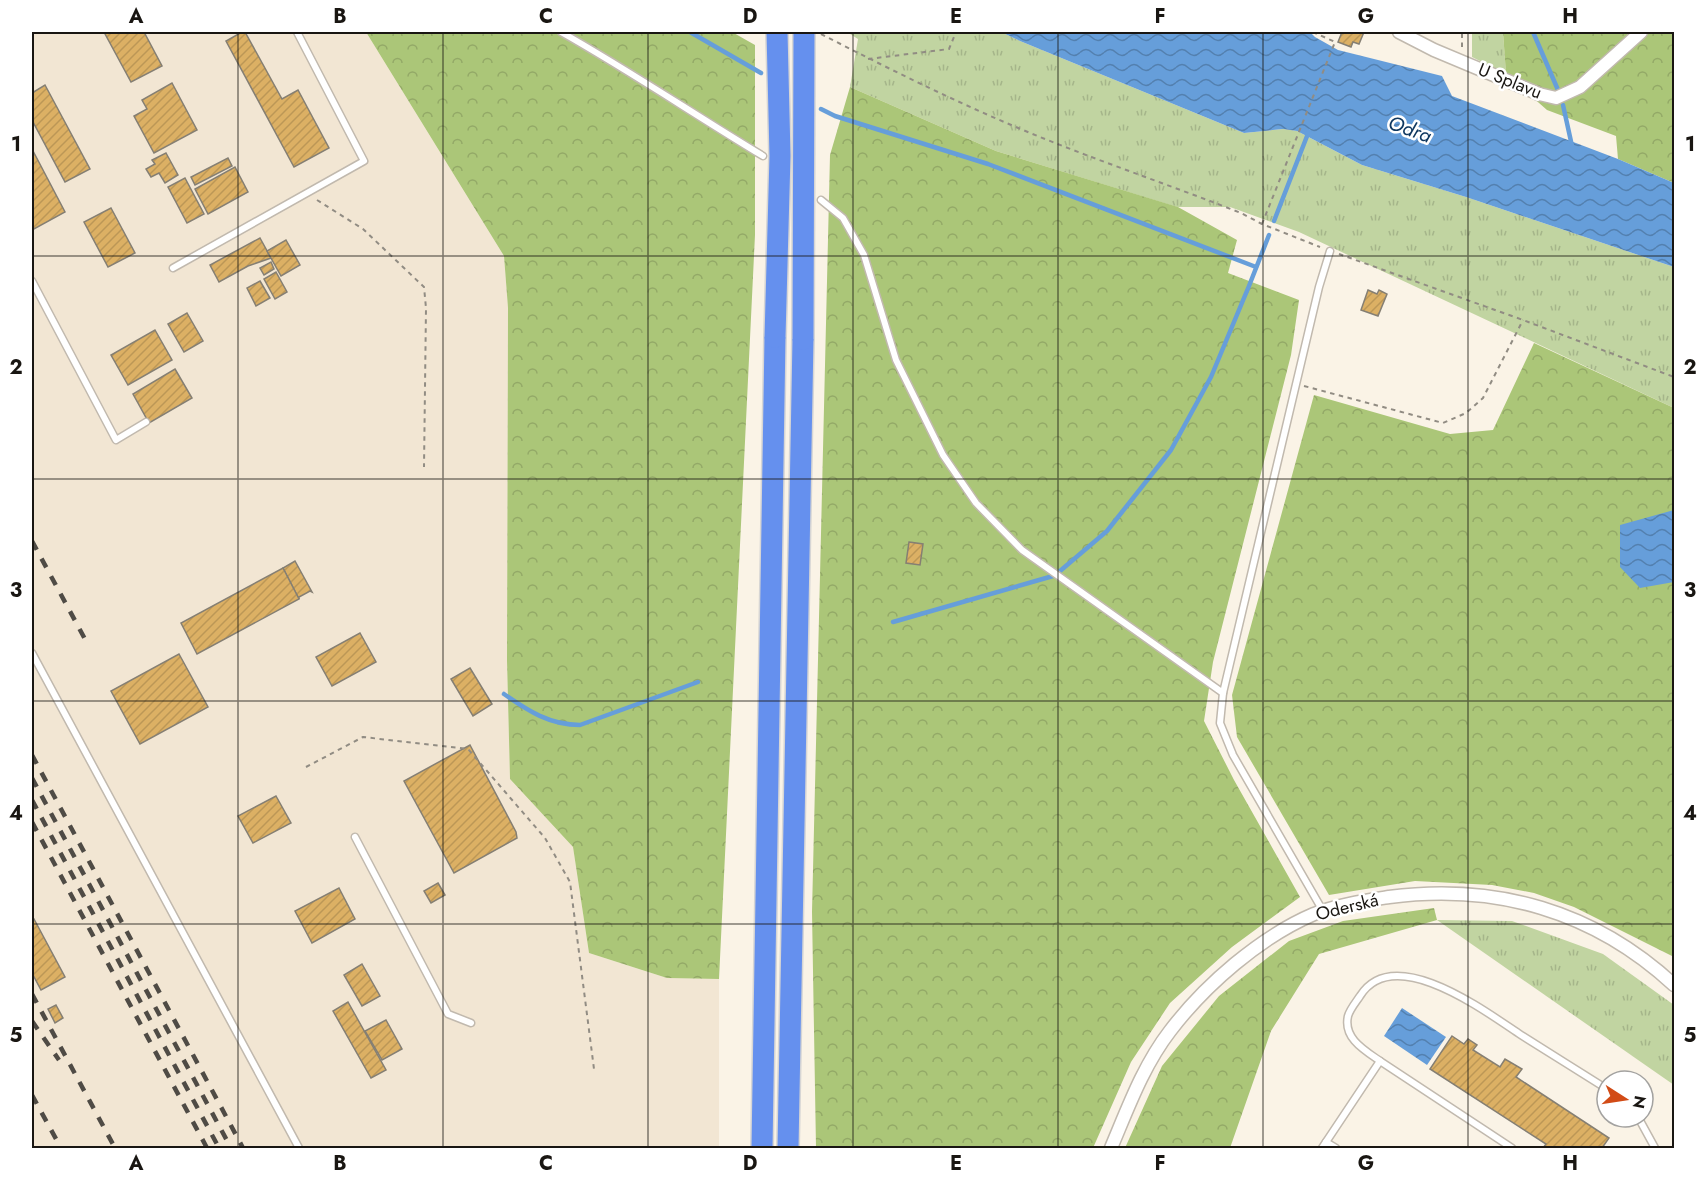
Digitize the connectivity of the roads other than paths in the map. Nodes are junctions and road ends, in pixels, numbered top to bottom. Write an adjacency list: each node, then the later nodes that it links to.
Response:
1 (297, 32): 10 (lane)
2 (561, 32): 7 (lane)
3 (777, 32): 24 (highway, bridge)
4 (1399, 32): 5 (street, U Splavu)
5 (1641, 32)
6 (813, 33): 25 (highway, bridge)
7 (763, 156)
8 (821, 200): 14 (lane)
9 (1330, 251): 14 (lane)
10 (173, 267)
11 (32, 281): 12 (lane)
12 (146, 422)
13 (32, 653): 23 (lane)
14 (1223, 693): 16 (lane)
15 (355, 837): 18 (lane)
16 (1323, 911): 17 (street, Oderská); 26 (street, Oderská)
17 (1674, 985)
18 (471, 1023)
19 (1380, 1061): 20 (lane); 22 (lane); 28 (lane)
20 (1595, 1081)
21 (1644, 1129): 29 (lane)
22 (1324, 1145): 27 (lane)
23 (299, 1149)
24 (762, 1149)
25 (788, 1149)
26 (1111, 1149)
27 (1336, 1149)
28 (1512, 1149)
29 (1655, 1149)

